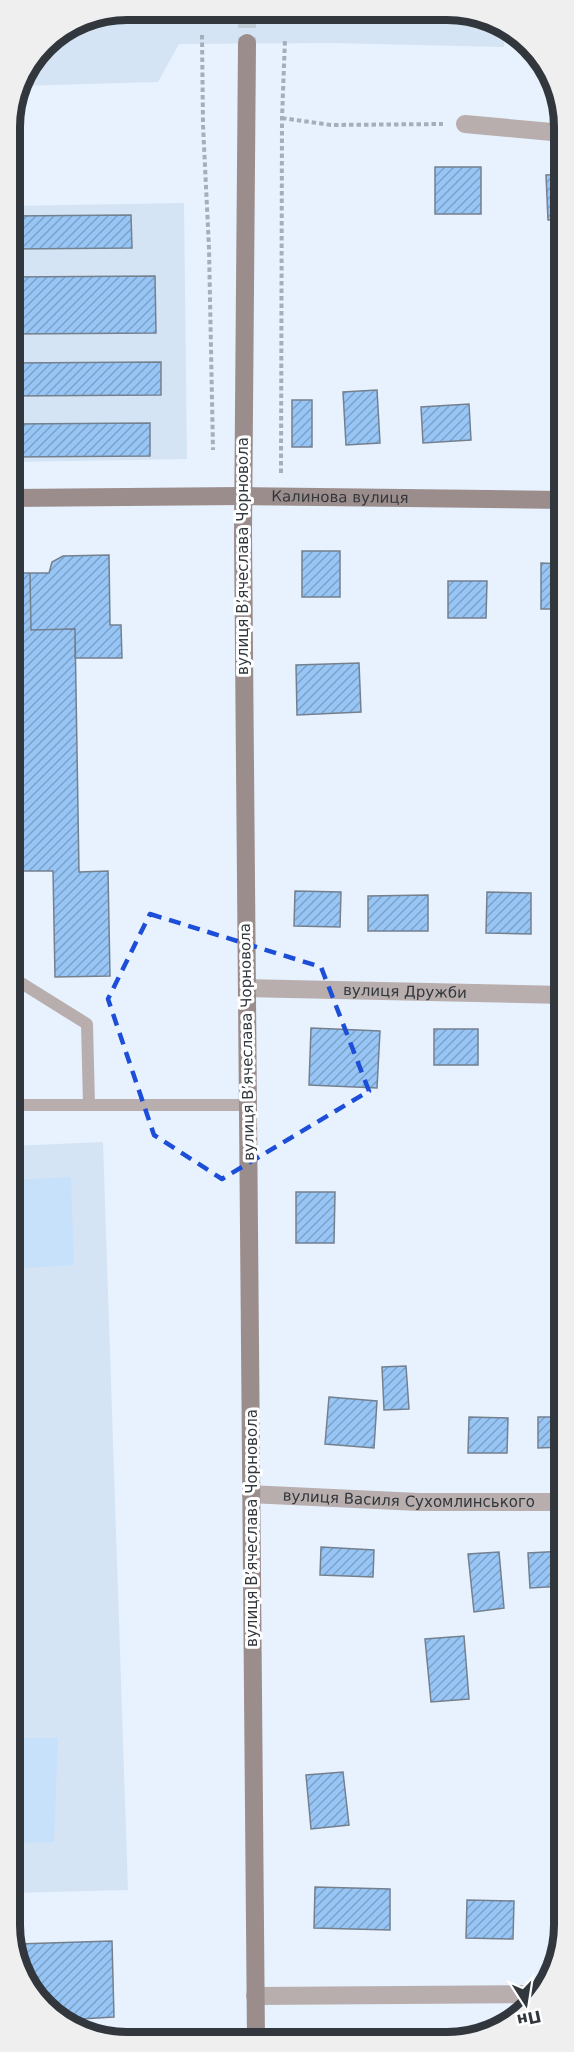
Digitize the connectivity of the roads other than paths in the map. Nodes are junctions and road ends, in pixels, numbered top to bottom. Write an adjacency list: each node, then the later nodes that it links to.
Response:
1 (247, 43): 4 (street, вулиця Вʼячеслава Чорновола)
2 (465, 124): 3 (street)
3 (555, 132)
4 (242, 496): 5 (street, Калинова вулиця); 6 (street, Калинова вулиця); 8 (street, вулиця Вʼячеслава Чорновола)
5 (20, 498)
6 (555, 500)
7 (20, 982): 10 (lane)
8 (247, 988): 9 (street, вулиця Дружби); 11 (street, вулиця Вʼячеслава Чорновола)
9 (555, 995)
10 (89, 1105): 11 (lane); 12 (lane)
11 (248, 1105): 13 (street, вулиця Вʼячеслава Чорновола)
12 (20, 1106)
13 (251, 1494): 14 (street, вулиця Василя Сухомлинського); 16 (street, вулиця Вʼячеслава Чорновола)
14 (554, 1502)
15 (529, 1994): 16 (street)
16 (255, 1996): 17 (street, вулиця Вʼячеслава Чорновола)
17 (256, 2032)

